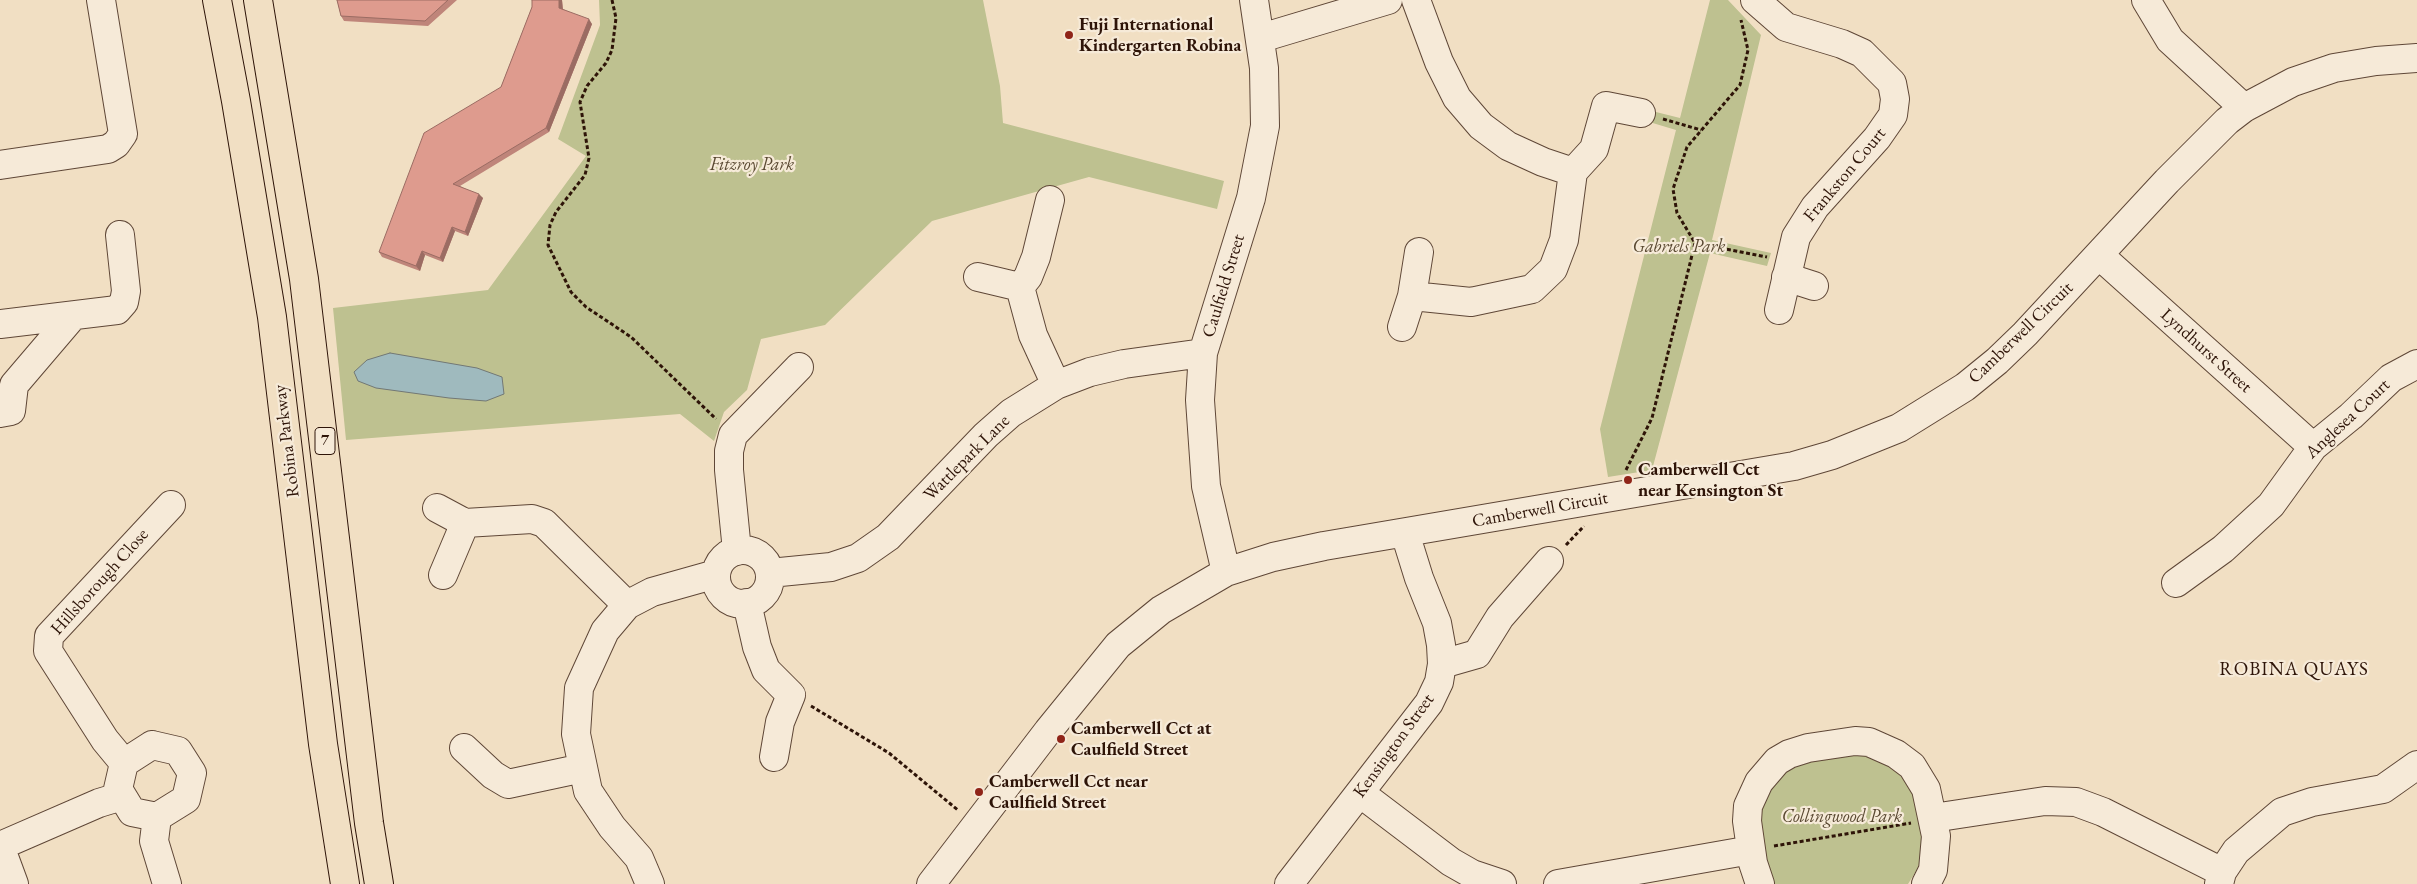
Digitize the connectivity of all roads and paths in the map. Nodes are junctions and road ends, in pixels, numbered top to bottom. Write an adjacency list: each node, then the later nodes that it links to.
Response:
1 (102, 0): 15 (street)
2 (217, 0): 70 (main road, Robina Parkway)
3 (258, 0): 71 (main road, Robina Parkway / 7)
4 (612, 0): 36 (path)
5 (1254, 0): 10 (street, Caulfield Street)
6 (1388, 0): 10 (street)
7 (1416, 0): 16 (street)
8 (2146, 0): 12 (street)
9 (1748, 8): 14 (path); 22 (street, Frankston Court)
10 (1261, 38): 31 (street, Caulfield Street)
11 (2417, 58): 12 (street, Camberwell Circuit)
12 (2244, 108): 21 (street, Camberwell Circuit)
13 (1641, 113): 14 (path); 16 (street)
14 (1701, 130): 19 (path)
15 (0, 165)
16 (1573, 172): 26 (street)
17 (1050, 200): 25 (street)
18 (120, 235): 28 (street)
19 (1696, 243): 22 (path); 38 (path)
20 (1419, 252): 26 (street)
21 (2099, 255): 37 (street, Lyndhurst Street); 38 (street, Camberwell Circuit)
22 (1788, 269): 24 (street); 27 (street, Frankston Court)
23 (978, 277): 25 (street)
24 (1814, 286)
25 (1020, 287): 34 (street)
26 (1412, 296): 30 (street)
27 (1779, 310)
28 (72, 316): 29 (street); 35 (street)
29 (0, 324)
30 (1402, 327)
31 (1204, 353): 34 (street, Wattlepark Lane); 46 (street, Caulfield Street)
32 (2417, 364): 37 (street, Anglesea Court)
33 (799, 367): 36 (street)
34 (1056, 385): 47 (street, Wattlepark Lane)
35 (0, 412)
36 (733, 435): 44 (street)
37 (2313, 447): 50 (street, Anglesea Court)
38 (1614, 497): 43 (street, Camberwell Circuit)
39 (171, 505): 57 (street, Hillsborough Close)
40 (437, 508): 41 (street)
41 (465, 523): 48 (street); 52 (street)
42 (1588, 523): 45 (path)
43 (1405, 533): 46 (street, Camberwell Circuit); 53 (street, Kensington Street)
44 (737, 550): 47 (street); 49 (street)
45 (1549, 561): 53 (street)
46 (1226, 572): 64 (street, Camberwell Circuit)
47 (770, 573): 51 (street)
48 (443, 574)
49 (716, 574): 51 (street); 52 (street)
50 (2176, 583)
51 (747, 603): 54 (street)
52 (627, 605): 59 (street)
53 (1442, 664): 60 (street, Kensington Street)
54 (791, 695): 56 (street); 64 (path)
55 (464, 748): 59 (street)
56 (774, 757)
57 (124, 763): 61 (street); 62 (street)
58 (2417, 765): 67 (street)
59 (583, 768): 72 (street)
60 (1360, 793): 74 (street, Kensington Street); 75 (street)
61 (122, 796): 62 (street); 65 (street)
62 (157, 817): 69 (street)
63 (1922, 817): 66 (path); 66 (street); 67 (street); 77 (street)
64 (976, 825): 73 (street, Camberwell Circuit)
65 (0, 846): 68 (street)
66 (1755, 867): 76 (street)
67 (2220, 878)
68 (14, 884)
69 (167, 884)
70 (346, 884)
71 (379, 884)
72 (650, 884)
73 (931, 884)
74 (1289, 884)
75 (1502, 884)
76 (1558, 884)
77 (1926, 884)

